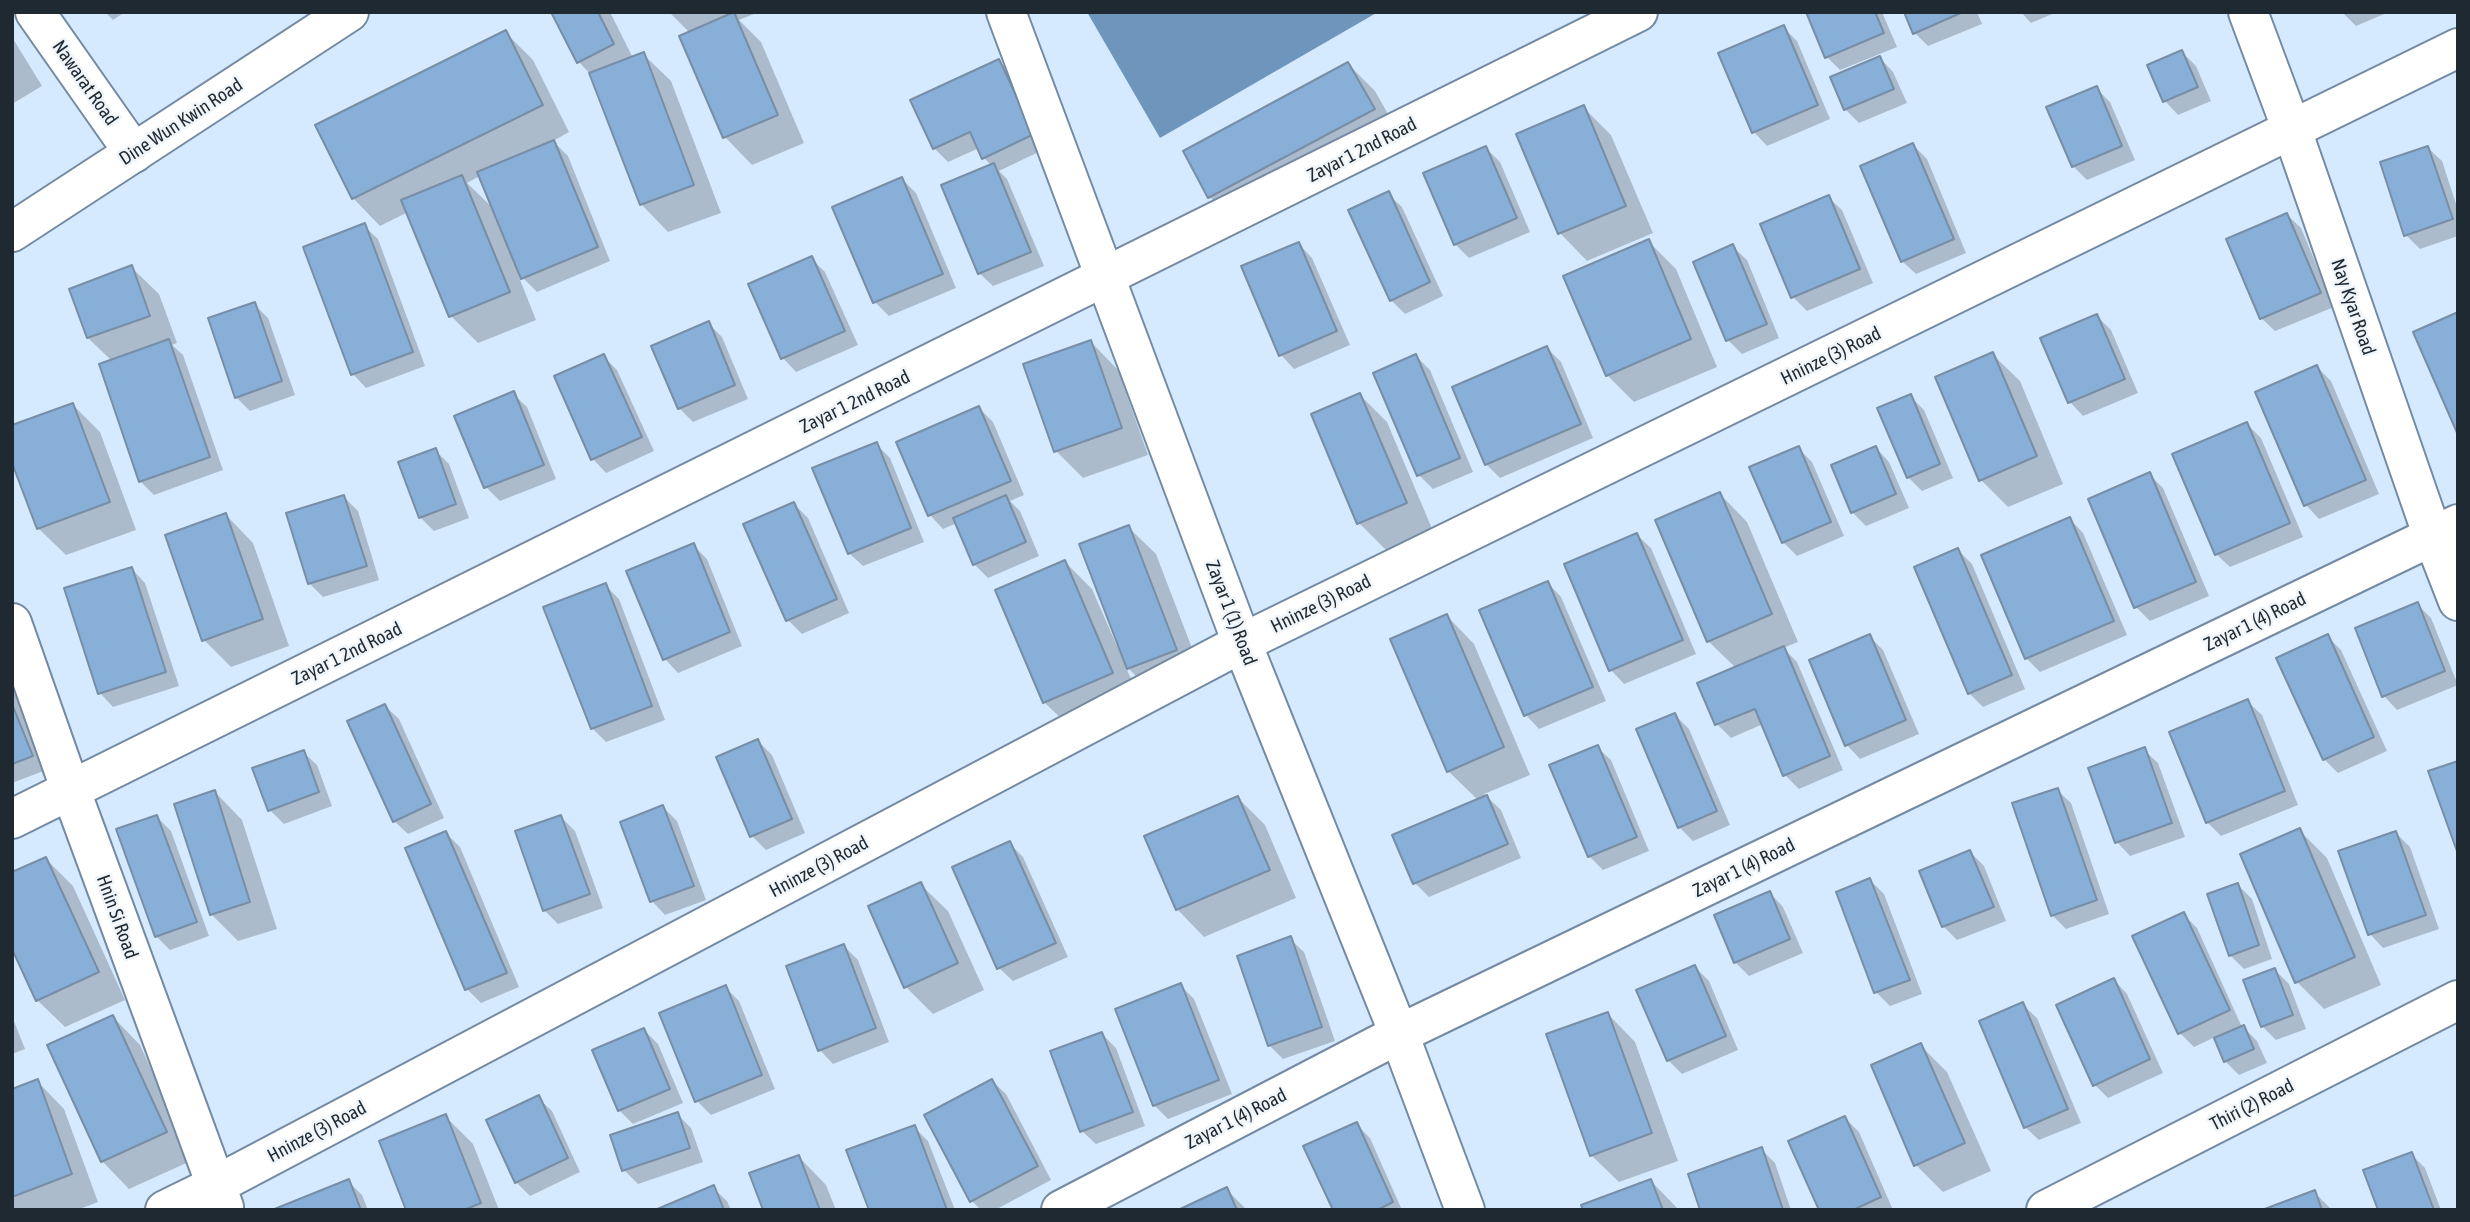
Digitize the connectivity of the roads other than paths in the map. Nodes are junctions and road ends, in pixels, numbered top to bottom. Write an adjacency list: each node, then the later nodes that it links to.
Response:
1 (35, 12): 8 (street, Nawarat Road)
2 (349, 12): 8 (street, Dine Wun Kwin Road)
3 (1006, 12): 10 (street, Zayar 1 (1) Road)
4 (1638, 12): 10 (street, Zayar 1 2nd Road)
5 (2248, 12): 7 (street, Nay Kyar Road)
6 (2458, 48): 7 (street, Hninze (3) Road)
7 (2292, 130): 11 (street, Nay Kyar Road); 14 (street, Hninze (3) Road)
8 (134, 153): 9 (street, Dine Wun Kwin Road)
9 (12, 232)
10 (1105, 278): 14 (street, Zayar 1 (1) Road); 15 (street, Zayar 1 2nd Road)
11 (2445, 531): 12 (street, Nay Kyar Road); 18 (street, Zayar 1 (4) Road)
12 (2458, 601)
13 (12, 623): 15 (street, Hnin Si Road)
14 (1242, 643): 18 (street, Zayar 1 (1) Road); 19 (street, Hninze (3) Road)
15 (71, 791): 16 (street, Zayar 1 2nd Road); 19 (street, Hnin Si Road)
16 (12, 819)
17 (2458, 1000): 23 (street, Thiri (2) Road)
18 (1399, 1034): 21 (street, Zayar 1 (4) Road); 22 (street, Zayar 1 (1) Road)
19 (221, 1197): 20 (street, Hninze (3) Road)
20 (165, 1210)
21 (1061, 1210)
22 (1465, 1210)
23 (2046, 1210)

